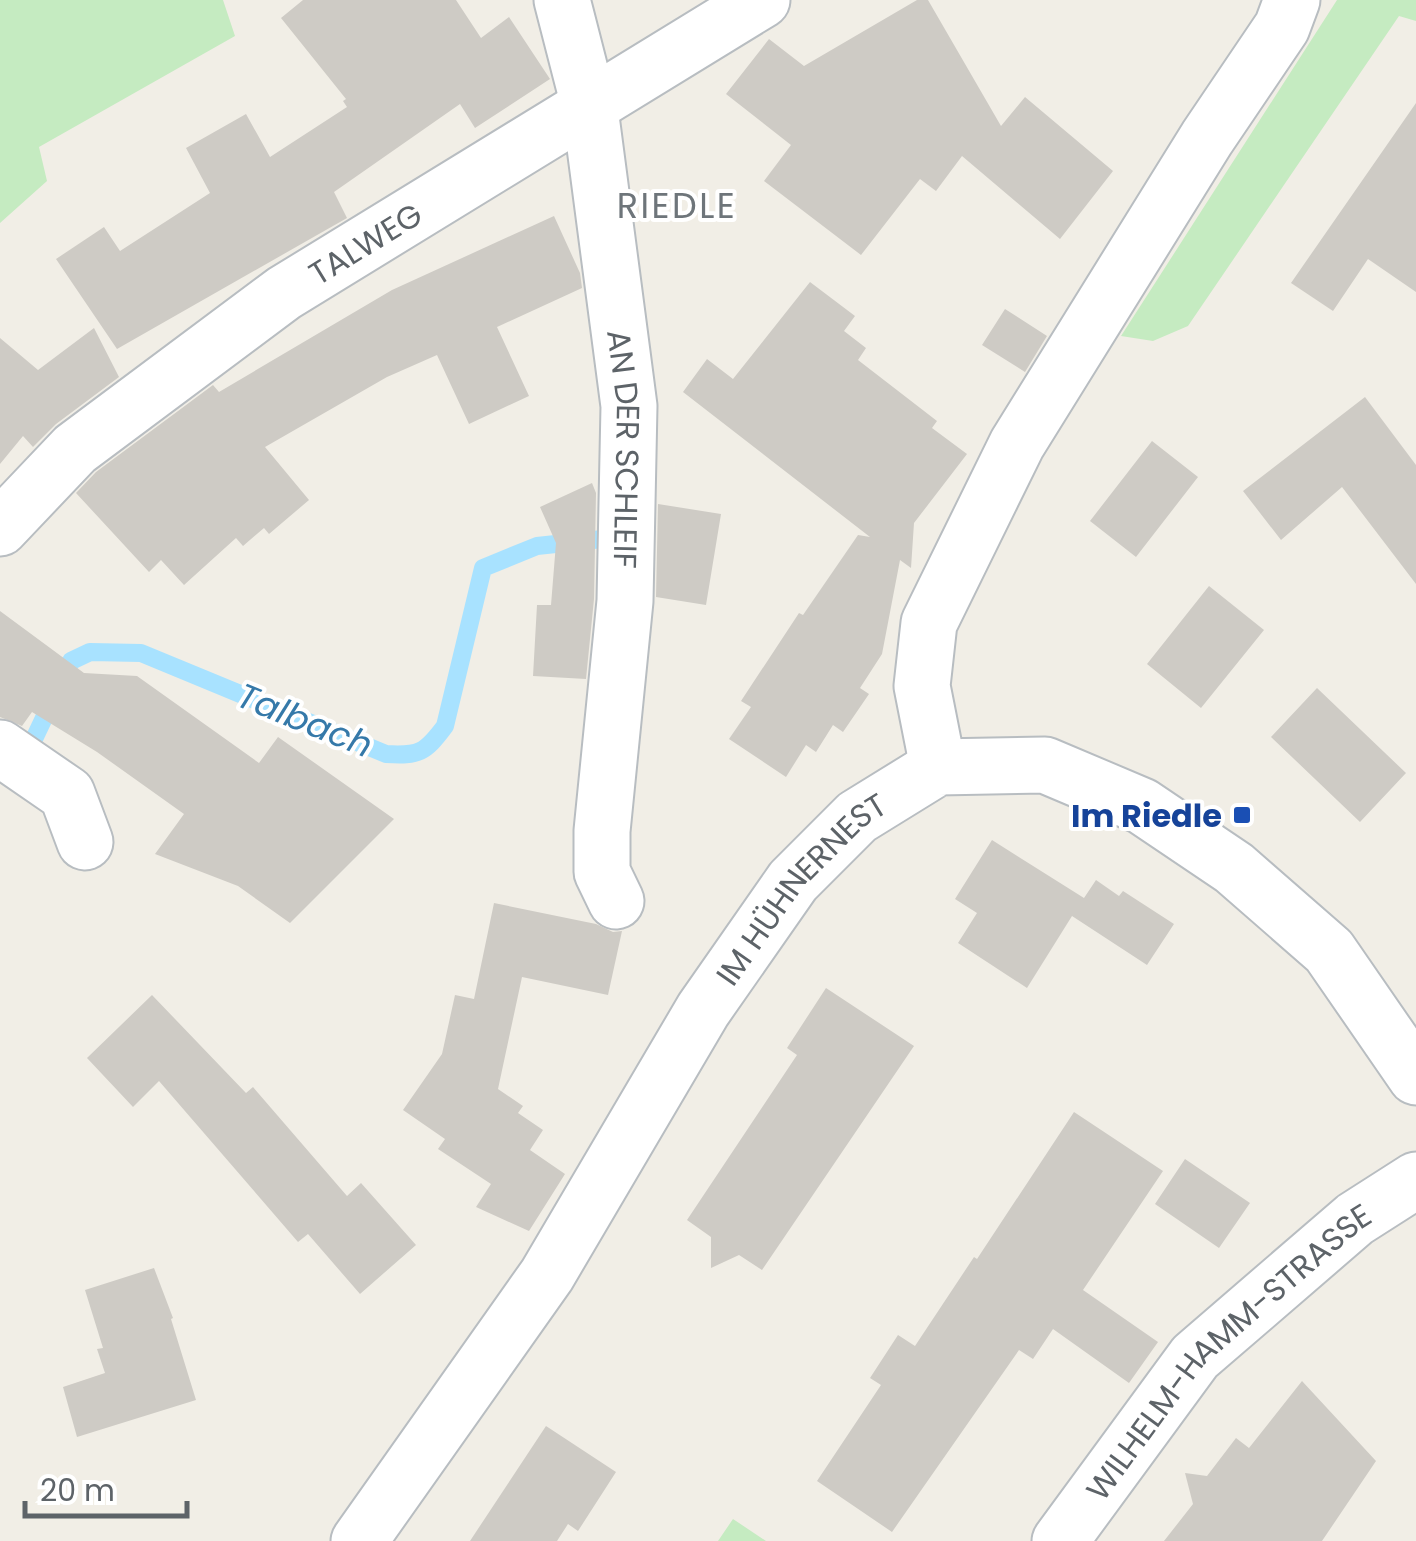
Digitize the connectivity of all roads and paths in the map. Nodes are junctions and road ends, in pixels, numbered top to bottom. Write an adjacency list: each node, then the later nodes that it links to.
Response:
1 (562, 0): 4 (street, AN DER SCHLEIF)
2 (762, 0): 4 (street, TALWEG)
3 (1292, 0): 7 (street)
4 (590, 108): 5 (street, TALWEG); 9 (street, AN DER SCHLEIF)
5 (0, 528)
6 (0, 748): 8 (street)
7 (938, 768): 10 (street, IM HÜHNERNEST); 12 (street, IM HÜHNERNEST)
8 (85, 842)
9 (616, 902)
10 (1416, 1077)
11 (1416, 1180): 13 (street, WILHELM-HAMM-STRASSE)
12 (370, 1538)
13 (1060, 1541)

